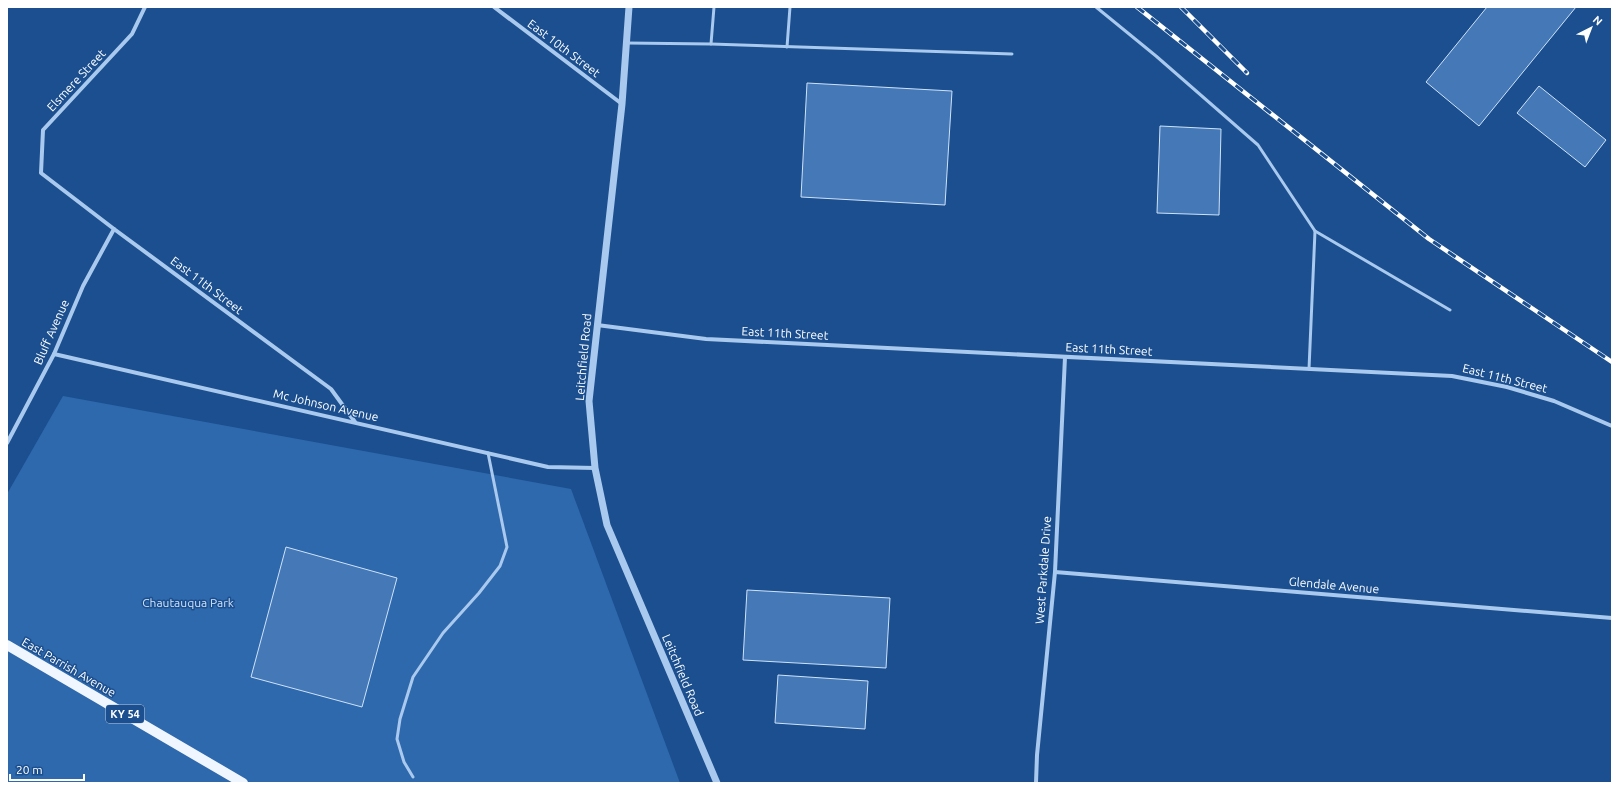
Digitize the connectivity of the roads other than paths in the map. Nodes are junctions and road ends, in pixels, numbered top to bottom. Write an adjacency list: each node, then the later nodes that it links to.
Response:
1 (145, 7): 12 (street, Elsmere Street)
2 (494, 7): 11 (street, East 10th Street)
3 (629, 7): 7 (street, Leitchfield Road)
4 (714, 7): 8 (lane)
5 (790, 7): 9 (lane)
6 (1096, 7): 14 (lane)
7 (626, 43): 8 (lane); 11 (street, Leitchfield Road)
8 (711, 44): 9 (lane)
9 (787, 47): 10 (lane)
10 (1012, 54)
11 (622, 104): 16 (street, Leitchfield Road)
12 (41, 172): 13 (street, East 11th Street)
13 (114, 229): 17 (street, Bluff Avenue); 20 (street, East 11th Street)
14 (1315, 231): 15 (lane); 19 (lane)
15 (1450, 310)
16 (597, 325): 18 (street, East 11th Street); 24 (street, Leitchfield Road)
17 (54, 354): 20 (street, Mc Johnson Avenue); 22 (street, Bluff Avenue)
18 (1065, 357): 19 (street, East 11th Street); 25 (street, West Parkdale Drive)
19 (1309, 369): 21 (street, East 11th Street)
20 (355, 422): 23 (street, Mc Johnson Avenue)
21 (1612, 426)
22 (7, 443)
23 (488, 453): 24 (street, Mc Johnson Avenue); 28 (lane)
24 (595, 468): 30 (street, Leitchfield Road)
25 (1055, 572): 26 (street, Glendale Avenue); 31 (street, West Parkdale Drive)
26 (1612, 618)
27 (7, 645): 29 (main road, East Parrish Avenue / KY 54)
28 (413, 777)
29 (243, 783)
30 (717, 783)
31 (1036, 783)

